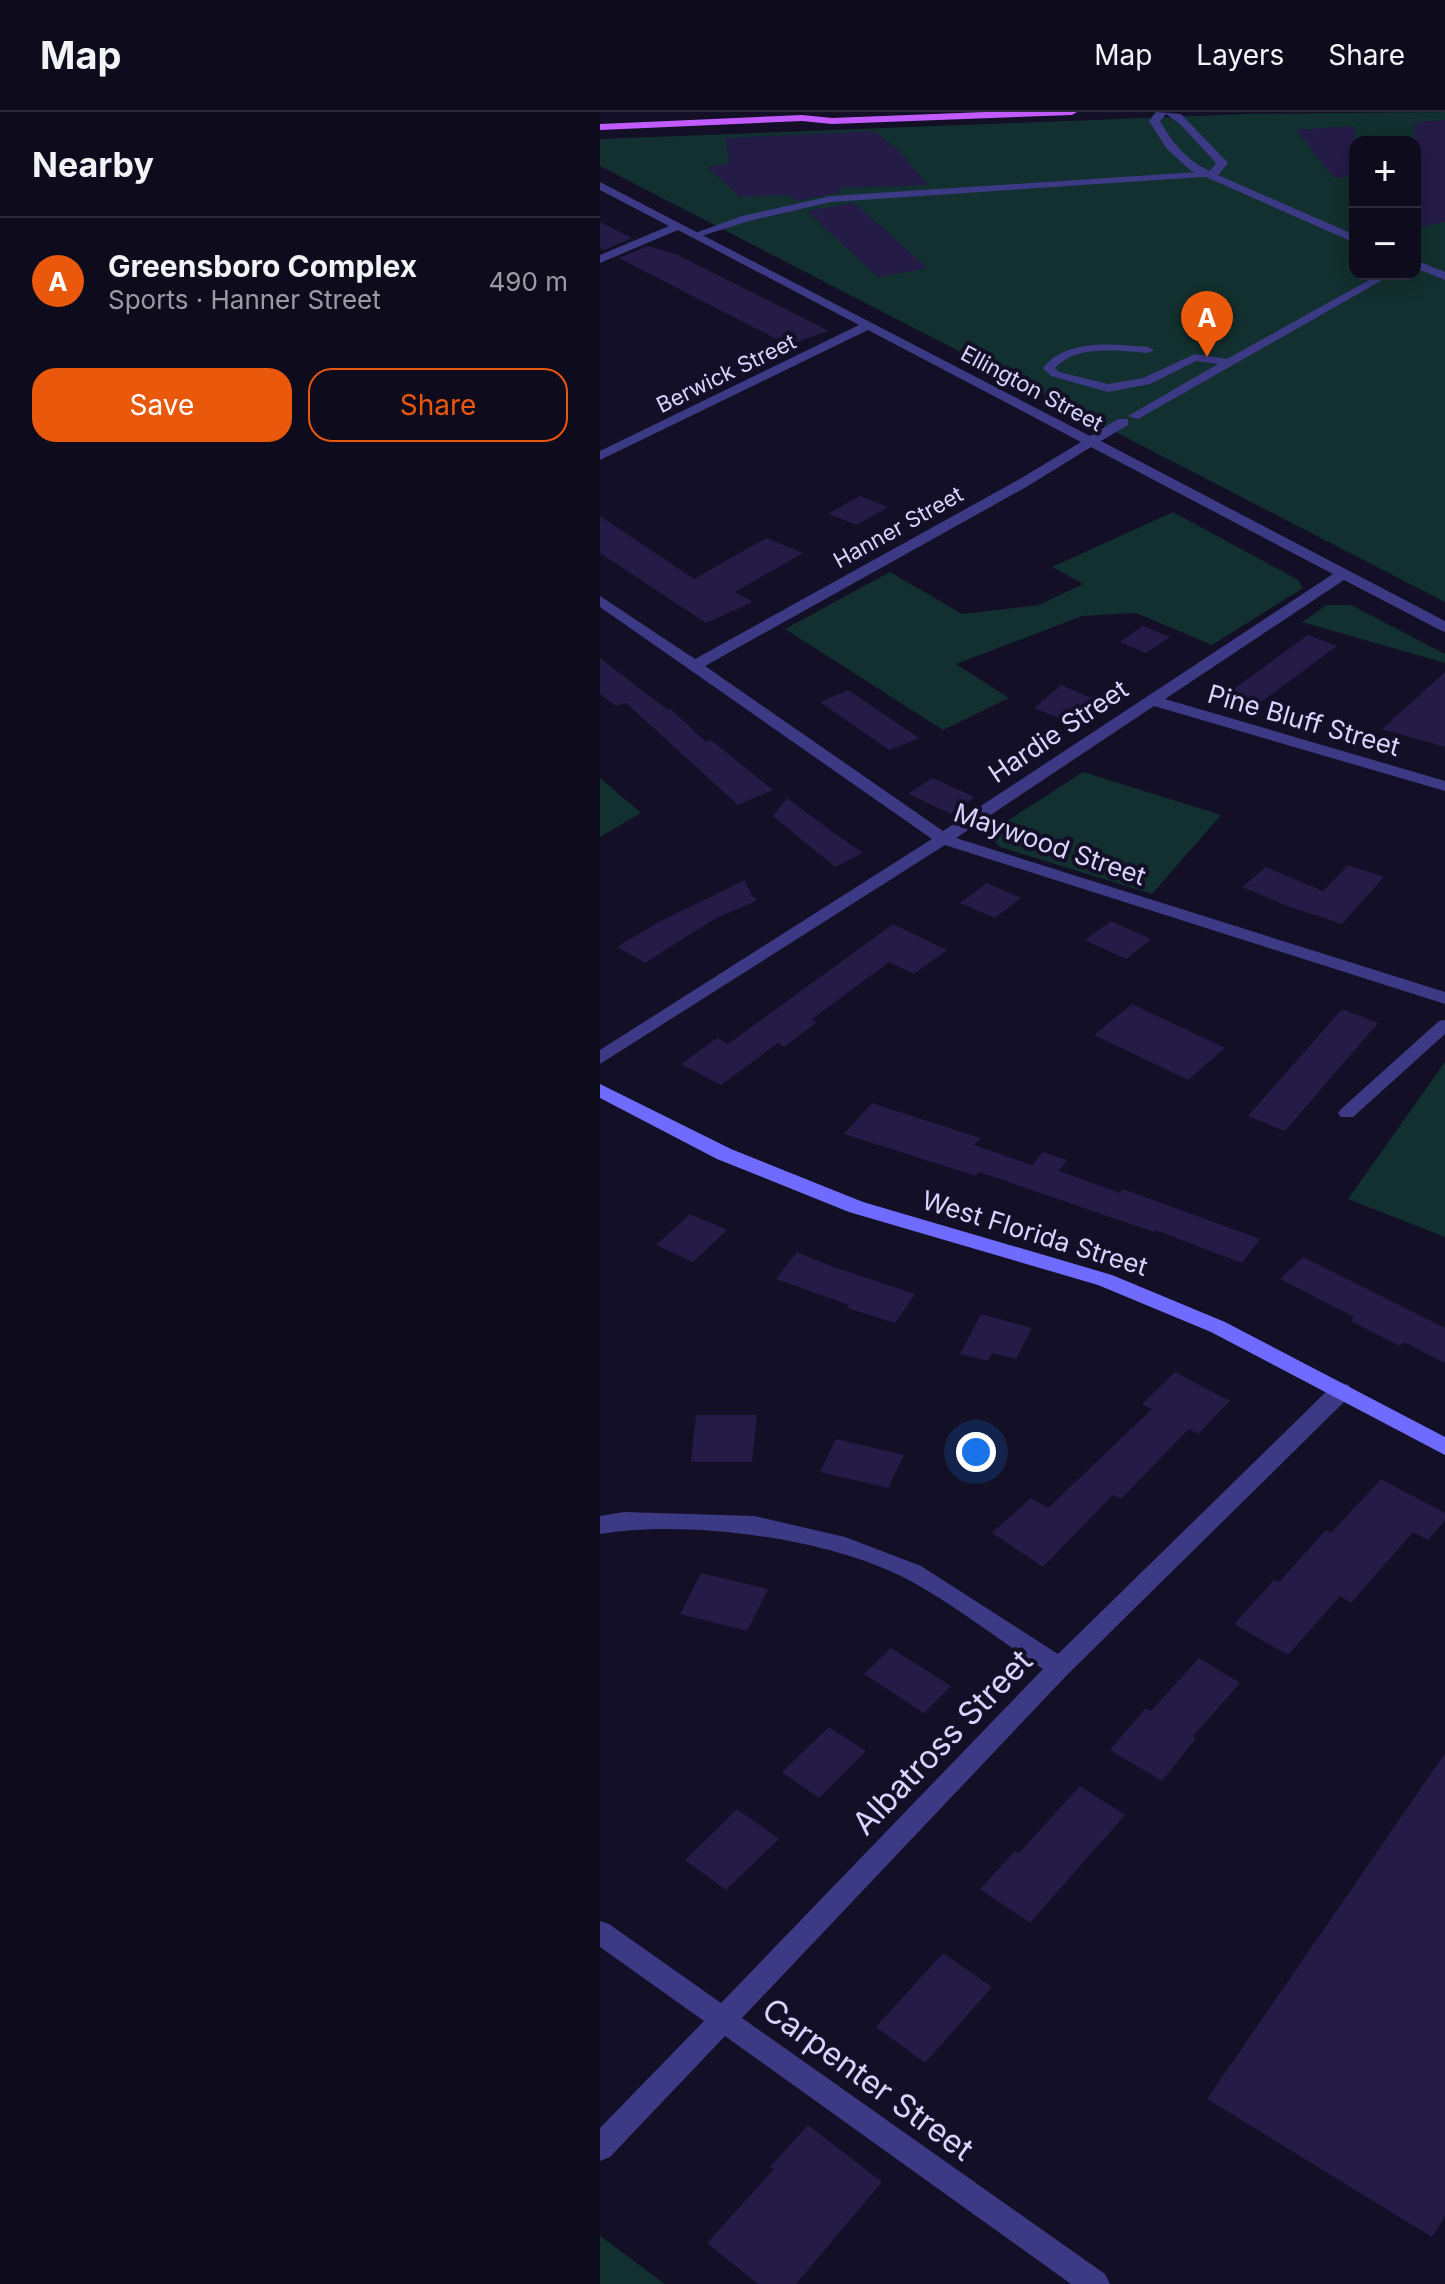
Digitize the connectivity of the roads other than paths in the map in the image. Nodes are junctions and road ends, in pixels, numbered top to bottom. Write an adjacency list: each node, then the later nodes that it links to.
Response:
1 (853, 112): 5 (main road)
2 (1072, 112): 5 (main road)
3 (1162, 112): 7 (street)
4 (1170, 112): 7 (street)
5 (801, 115): 6 (main road)
6 (600, 127)
7 (1213, 174): 10 (lane); 11 (street)
8 (600, 185): 9 (street, Ellington Street)
9 (678, 226): 10 (street, Ellington Street); 12 (street)
10 (695, 235): 16 (street, Ellington Street)
11 (1349, 236)
12 (600, 259)
13 (1421, 266): 14 (street)
14 (1445, 276)
15 (1377, 280): 18 (lane)
16 (869, 325): 20 (street, Ellington Street); 21 (street, Berwick Street)
17 (1148, 350): 18 (lane)
18 (1229, 363): 19 (lane)
19 (1129, 419): 20 (street, Hanner Street)
20 (1090, 442): 22 (street, Ellington Street); 25 (street, Hanner Street)
21 (600, 456)
22 (1343, 574): 24 (street, Ellington Street); 26 (street, Hardie Street)
23 (600, 600): 25 (street, Maywood Street)
24 (1445, 627)
25 (692, 667): 28 (street, Maywood Street)
26 (1150, 700): 27 (street, Pine Bluff Street); 28 (street, Hardie Street)
27 (1445, 786)
28 (943, 839): 29 (street, Maywood Street); 31 (street, Hardie Street)
29 (1445, 998)
30 (1445, 1025): 33 (lane)
31 (600, 1058)
32 (600, 1090): 34 (main road, West Florida Street)
33 (1347, 1113)
34 (1341, 1391): 35 (main road, West Florida Street); 37 (street, Albatross Street)
35 (1445, 1447)
36 (600, 1525): 37 (street)
37 (1060, 1667): 39 (street, Albatross Street)
38 (600, 1932): 39 (street, Carpenter Street)
39 (723, 2018): 40 (street, Albatross Street); 41 (street, Carpenter Street)
40 (600, 2148)
41 (1095, 2284)

